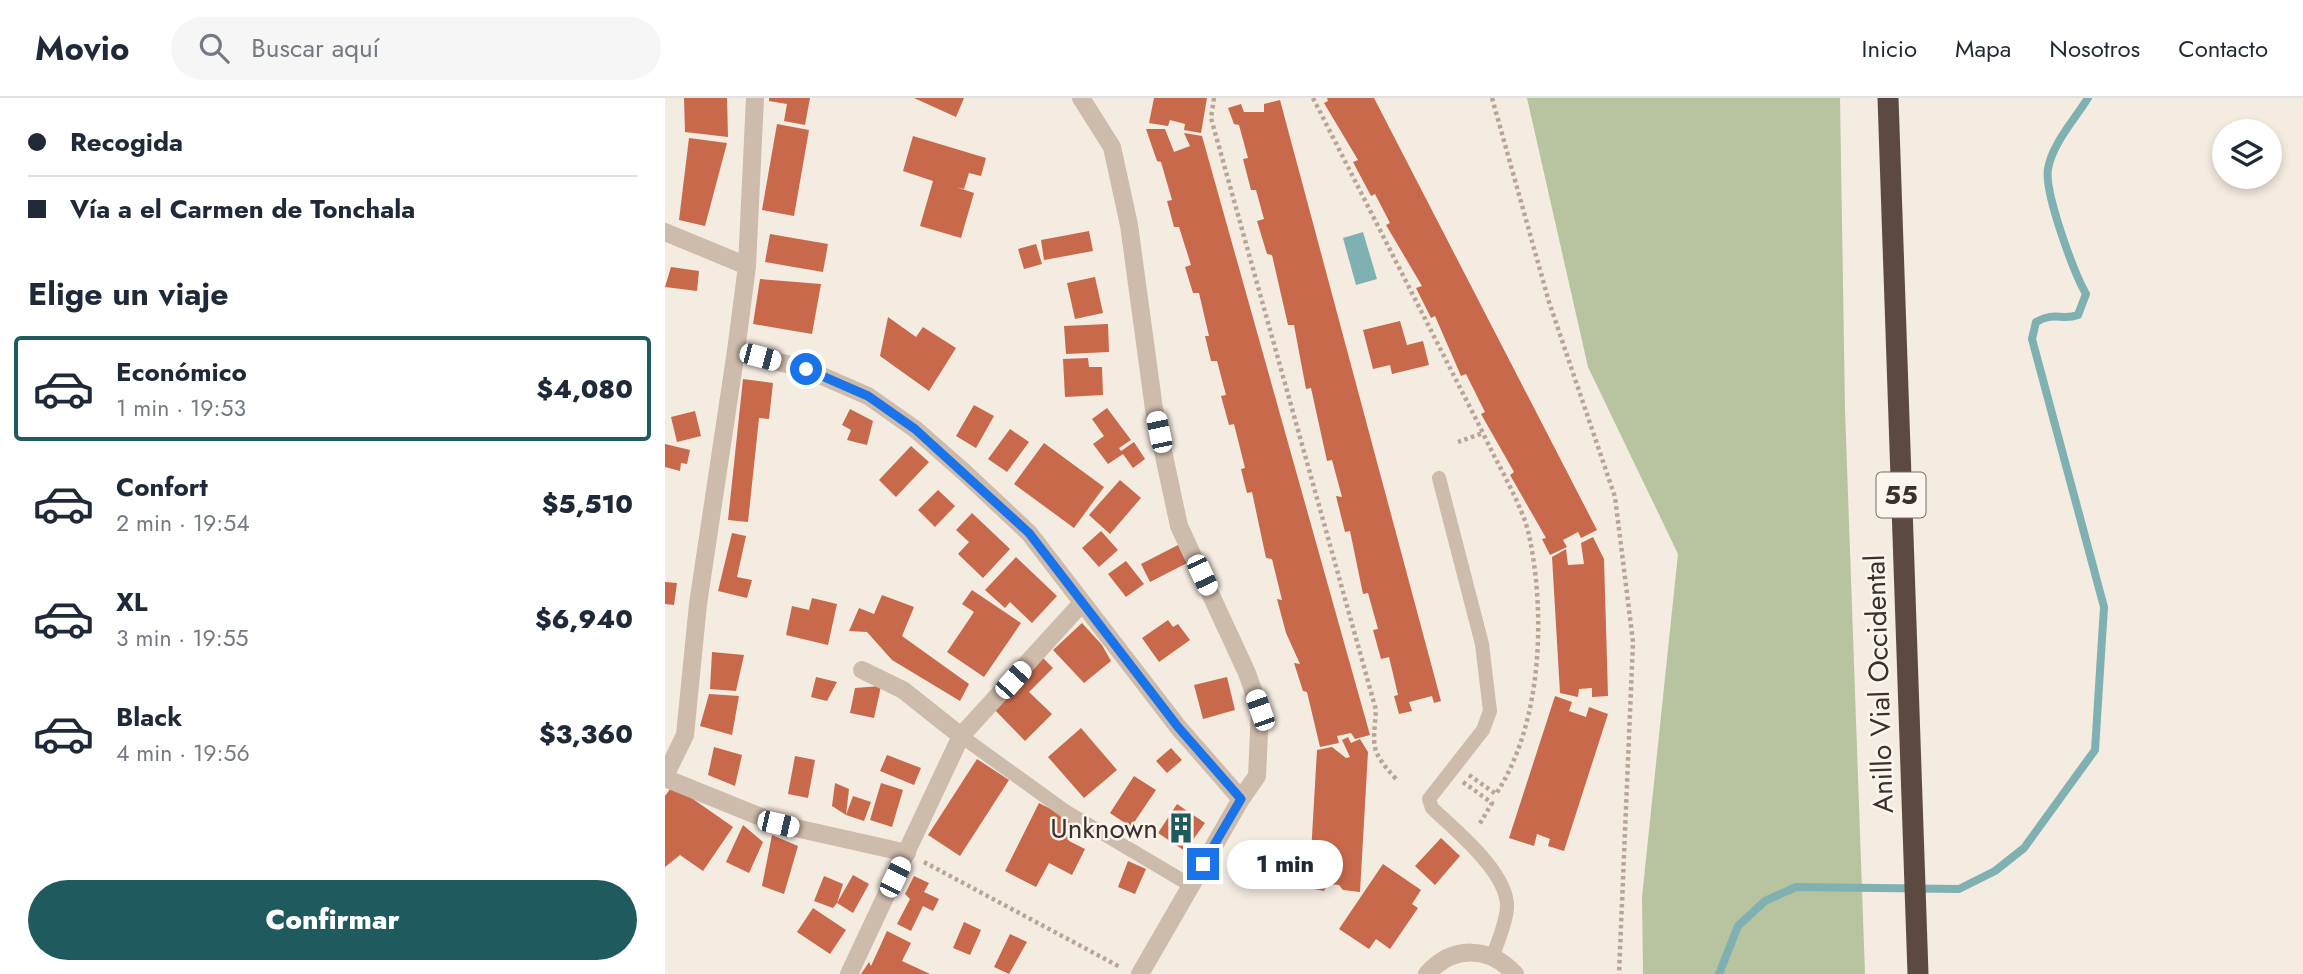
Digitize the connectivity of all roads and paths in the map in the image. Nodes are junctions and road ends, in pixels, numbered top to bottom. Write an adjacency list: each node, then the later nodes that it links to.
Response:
1 (755, 98): 8 (street)
2 (1081, 98): 20 (street)
3 (1215, 98): 19 (path)
4 (1313, 98): 10 (path)
5 (1492, 98): 30 (path)
6 (1888, 98): 31 (highway, Anillo Vial Occidental / 55)
7 (665, 232): 8 (street)
8 (747, 266): 9 (street)
9 (736, 351): 13 (street); 18 (street)
10 (1483, 433): 11 (path); 16 (path)
11 (1458, 442)
12 (1439, 478): 21 (lane)
13 (1081, 604): 15 (street); 20 (street)
14 (862, 670): 15 (street)
15 (961, 736): 22 (street); 23 (lane)
16 (1459, 768)
17 (1454, 775): 21 (path)
18 (665, 777): 22 (street)
19 (1396, 779)
20 (1241, 799): 23 (street)
21 (1469, 842): 24 (lane)
22 (907, 853): 25 (path); 26 (street)
23 (1190, 885): 27 (street)
24 (1493, 956): 28 (street); 29 (street)
25 (1122, 968)
26 (849, 974)
27 (1140, 974)
28 (1427, 974)
29 (1515, 974)
30 (1619, 974)
31 (1918, 974)

